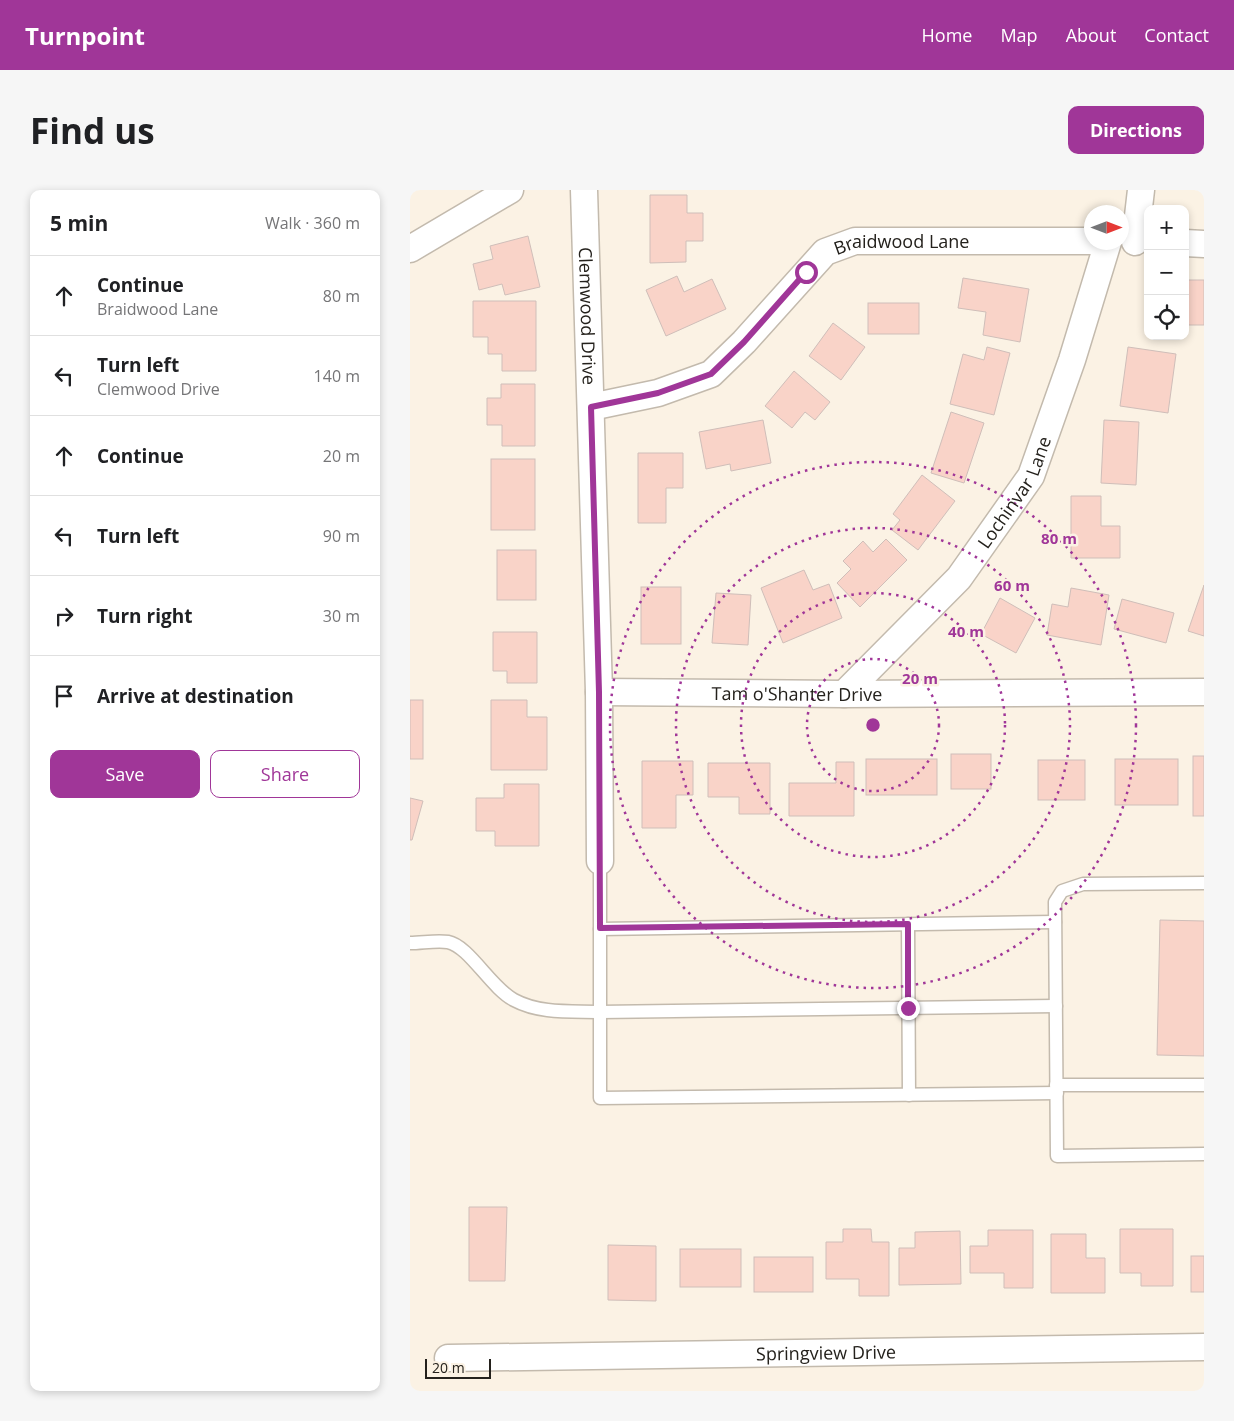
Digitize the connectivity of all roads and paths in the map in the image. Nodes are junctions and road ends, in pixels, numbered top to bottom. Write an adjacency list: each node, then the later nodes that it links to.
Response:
1 (510, 190): 8 (street)
2 (584, 190): 10 (street, Clemwood Drive)
3 (1141, 190): 5 (street)
4 (1084, 241): 10 (street, Braidwood Lane)
5 (1135, 242)
6 (1189, 243): 7 (street)
7 (1204, 244)
8 (410, 249)
9 (1106, 250): 13 (street, Lochinvar Lane)
10 (591, 407): 11 (street, Clemwood Drive)
11 (599, 692): 13 (street, Tam o'Shanter Drive); 14 (street, Clemwood Drive)
12 (1204, 692): 13 (street, Tam o'Shanter Drive)
13 (844, 694)
14 (600, 861): 18 (lane)
15 (1204, 883): 16 (lane)
16 (1055, 922): 17 (lane); 20 (lane)
17 (908, 924): 18 (lane); 21 (lane)
18 (600, 928): 22 (lane)
19 (410, 943): 22 (lane)
20 (1056, 1006): 21 (lane); 24 (lane)
21 (908, 1008): 22 (lane); 25 (lane)
22 (600, 1012): 25 (lane)
23 (1204, 1085): 24 (lane)
24 (1057, 1089): 25 (lane); 26 (lane)
25 (909, 1095)
26 (1204, 1154)
27 (1204, 1347): 28 (street, Springview Drive)
28 (448, 1358)

